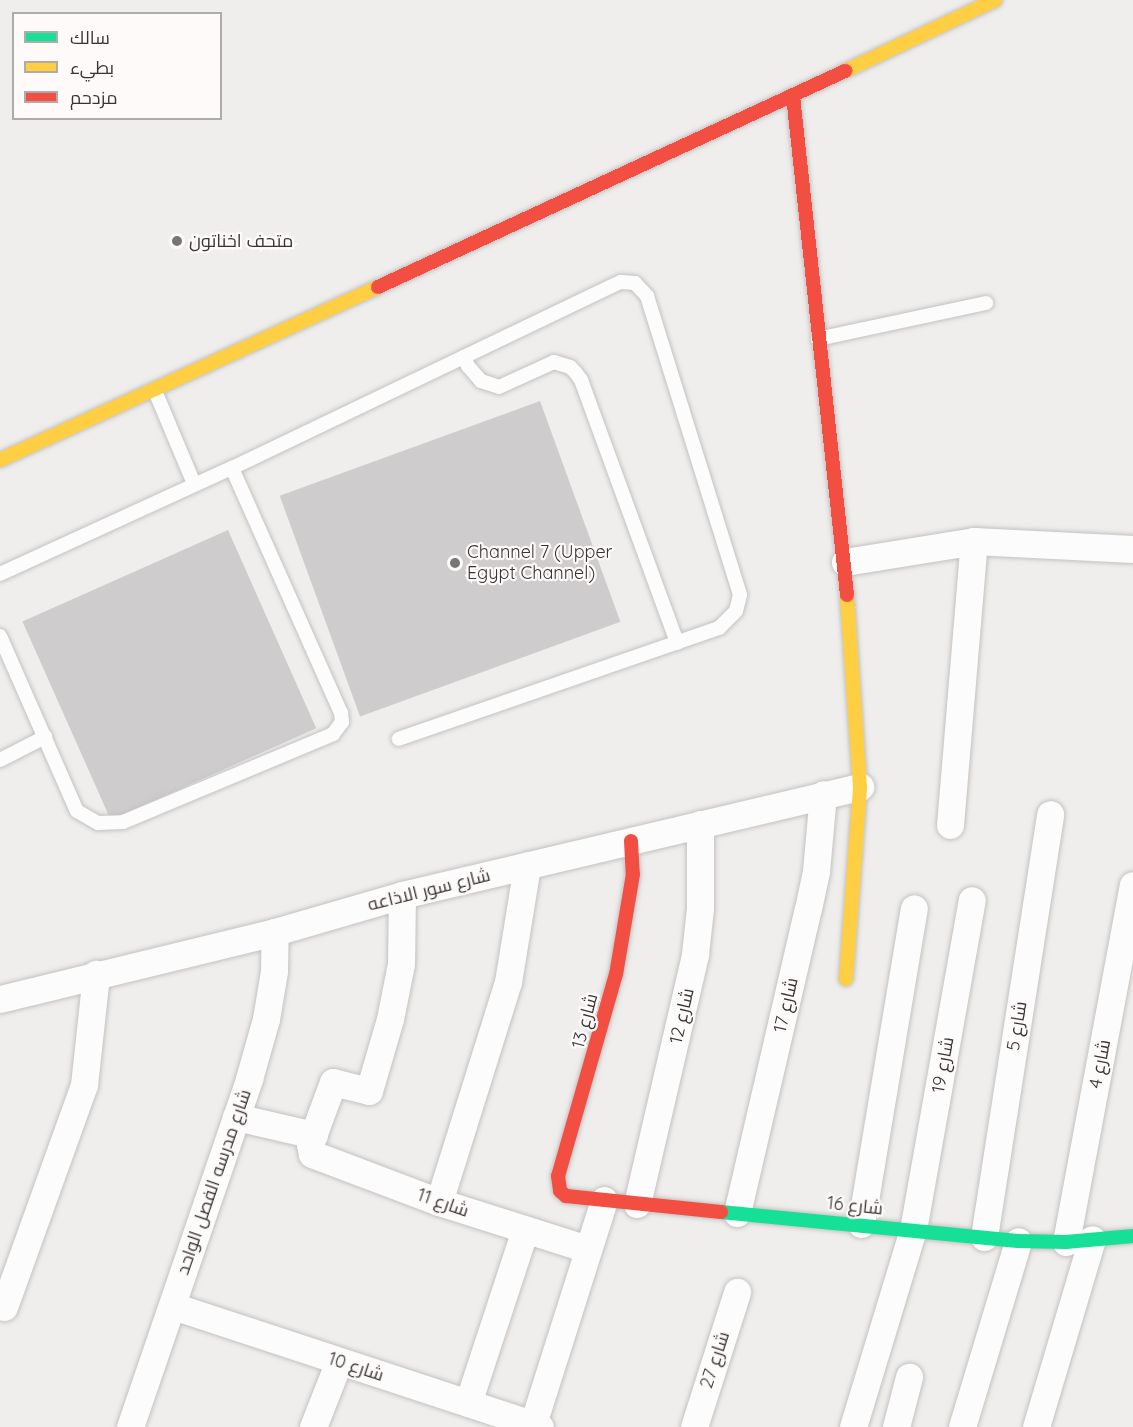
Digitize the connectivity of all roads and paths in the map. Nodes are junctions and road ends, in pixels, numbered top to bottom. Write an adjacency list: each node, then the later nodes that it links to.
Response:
1 (995, 0): 2 (street)
2 (793, 96): 4 (street); 6 (street)
3 (987, 303): 4 (lane)
4 (818, 339): 12 (street)
5 (464, 357): 8 (lane); 15 (lane); 15 (lane)
6 (155, 391): 7 (street); 9 (lane)
7 (0, 460)
8 (232, 468): 9 (lane); 16 (lane)
9 (194, 484): 13 (lane)
10 (974, 541): 11 (street); 12 (street); 23 (street)
11 (1133, 549)
12 (845, 562): 19 (street)
13 (0, 574)
14 (0, 636): 16 (lane)
15 (677, 643): 17 (lane)
16 (45, 737): 18 (lane)
17 (399, 738)
18 (0, 760)
19 (860, 787): 20 (street, شارع سور الاذاعه); 32 (street)
20 (823, 794): 22 (street, شارع سور الاذاعه); 40 (street, شارع 17)
21 (1050, 814): 45 (street, شارع 5)
22 (700, 824): 24 (street, شارع سور الاذاعه); 39 (street, شارع 12)
23 (950, 825)
24 (632, 841): 25 (street, شارع سور الاذاعه); 36 (street, شارع 13)
25 (527, 866): 27 (street, شارع سور الاذاعه); 38 (street)
26 (1133, 885): 47 (street, شارع 4)
27 (402, 895): 30 (street, شارع سور الاذاعه); 35 (street)
28 (972, 900): 43 (street, شارع 19)
29 (914, 908): 41 (street)
30 (275, 932): 31 (street, شارع سور الاذاعه); 34 (street, شارع مدرسه الفصل الواحد)
31 (96, 974): 33 (street, شارع سور الاذاعه); 51 (street)
32 (846, 980)
33 (0, 999)
34 (236, 1117): 35 (street); 50 (street, شارع مدرسه الفصل الواحد)
35 (312, 1140): 38 (street, شارع 11)
36 (574, 1196): 37 (street, شارع 16)
37 (604, 1200): 39 (street, شارع 16); 48 (street)
38 (439, 1202): 42 (street, شارع 11)
39 (637, 1204): 40 (street, شارع 16)
40 (737, 1213): 41 (street, شارع 16)
41 (861, 1224): 43 (street, شارع 16)
42 (525, 1230): 48 (street, شارع 11); 54 (street)
43 (914, 1230): 45 (street, شارع 16); 59 (street, شارع 19)
44 (1133, 1236): 47 (street, شارع 16)
45 (984, 1238): 46 (street, شارع 16)
46 (1018, 1241): 47 (street, شارع 16); 61 (street)
47 (1079, 1241): 62 (street, شارع 4)
48 (587, 1249): 55 (street)
49 (737, 1292): 58 (street, شارع 27)
50 (172, 1306): 52 (street, شارع 10); 56 (street, شارع مدرسه الفصل الواحد)
51 (4, 1307)
52 (339, 1361): 54 (street, شارع 10); 57 (street)
53 (909, 1377): 60 (street)
54 (473, 1412): 55 (street, شارع 10)
55 (536, 1426)
56 (130, 1427)
57 (313, 1427)
58 (694, 1427)
59 (854, 1427)
60 (896, 1427)
61 (962, 1427)
62 (1036, 1427)

